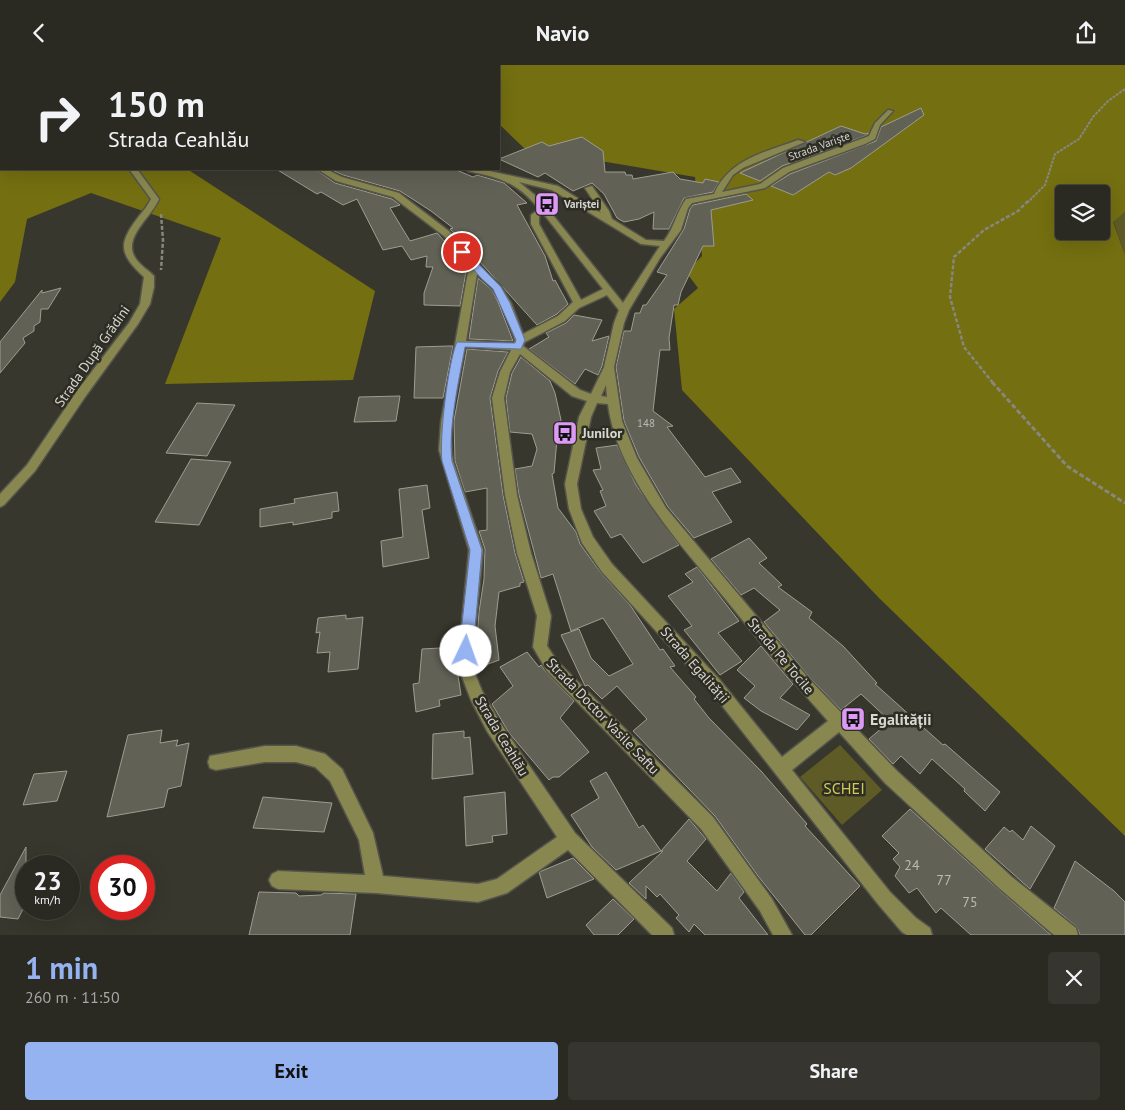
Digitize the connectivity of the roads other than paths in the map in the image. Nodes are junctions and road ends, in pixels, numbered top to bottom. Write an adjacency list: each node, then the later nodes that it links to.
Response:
1 (890, 111): 8 (street, Strada Variște)
2 (801, 142): 8 (street, Strada Variște)
3 (134, 170): 21 (street, Strada După Grădini)
4 (323, 170): 16 (street)
5 (475, 170): 6 (street)
6 (503, 177): 9 (street); 10 (street)
7 (589, 187): 10 (street)
8 (717, 195): 11 (street, Strada Variște)
9 (545, 208): 13 (street); 14 (street)
10 (608, 221): 11 (street)
11 (666, 245): 15 (street, Strada Variște)
12 (473, 272): 17 (street, Strada Ceahlău)
13 (609, 290): 14 (street); 15 (street)
14 (576, 307): 16 (street)
15 (624, 310): 18 (street, Strada Pe Tocile)
16 (519, 343): 17 (street); 19 (street); 30 (street, Strada Doctor Vasile Saftu)
17 (460, 344): 25 (street, Strada Ceahlău)
18 (609, 367): 19 (street, Strada Egalității); 20 (street, Strada Pe Tocile)
19 (593, 399): 20 (street); 24 (street, Strada Egalității)
20 (614, 401): 22 (street, Strada Pe Tocile)
21 (0, 502)
22 (839, 722): 24 (street); 31 (street, Strada Pe Tocile)
23 (216, 762): 27 (street)
24 (780, 769): 28 (street, Strada Egalității)
25 (569, 839): 27 (street); 29 (street, Strada Ceahlău)
26 (278, 880): 27 (street)
27 (376, 884)
28 (915, 932)
29 (664, 935)
30 (783, 935)
31 (1069, 935)

